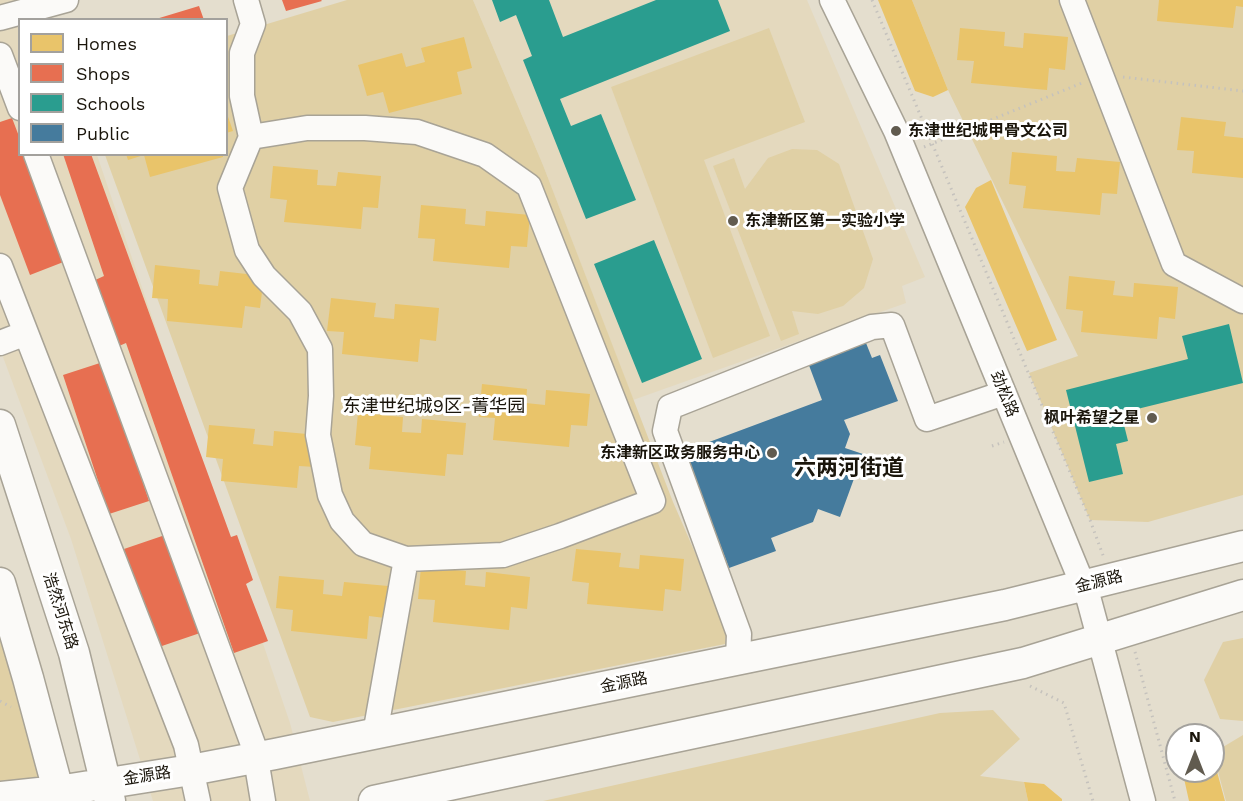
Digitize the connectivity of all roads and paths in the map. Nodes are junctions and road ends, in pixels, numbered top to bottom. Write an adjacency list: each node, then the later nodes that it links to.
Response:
1 (66, 0): 6 (street)
2 (246, 0): 11 (street)
3 (832, 0): 13 (street, 劲松路)
4 (872, 0): 12 (path)
5 (1072, 0): 8 (street)
6 (0, 18)
7 (0, 55): 10 (street)
8 (1101, 75): 9 (path); 12 (path); 16 (street)
9 (1243, 91)
10 (18, 103)
11 (252, 137): 22 (street); 22 (street)
12 (932, 144): 13 (path); 23 (path)
13 (906, 154): 19 (street, 劲松路)
14 (37, 156): 32 (street)
15 (0, 266): 17 (street)
16 (1243, 301)
17 (26, 333): 18 (street); 33 (street)
18 (0, 343)
19 (1004, 393): 25 (street, 劲松路); 29 (street)
20 (0, 425): 34 (main road, 浩然河东路)
21 (1243, 546): 23 (main road, 金源路)
22 (406, 559): 31 (street)
23 (1111, 579): 25 (main road, 金源路)
24 (0, 583): 35 (main road)
25 (1083, 586): 28 (street, 劲松路); 29 (main road, 金源路)
26 (1243, 595): 27 (main road)
27 (1130, 630): 28 (main road); 42 (path)
28 (1099, 639): 30 (main road); 41 (street, 劲松路)
29 (738, 660): 31 (main road, 金源路)
30 (997, 669): 39 (main road); 40 (path)
31 (375, 734): 32 (main road, 金源路)
32 (256, 758): 33 (main road, 金源路); 38 (street)
33 (191, 770): 34 (main road, 金源路); 37 (street)
34 (108, 792): 35 (main road, 金源路)
35 (59, 796): 36 (main road, 金源路)
36 (0, 797)
37 (198, 801)
38 (263, 801)
39 (374, 801)
40 (1093, 801)
41 (1143, 801)
42 (1175, 801)

